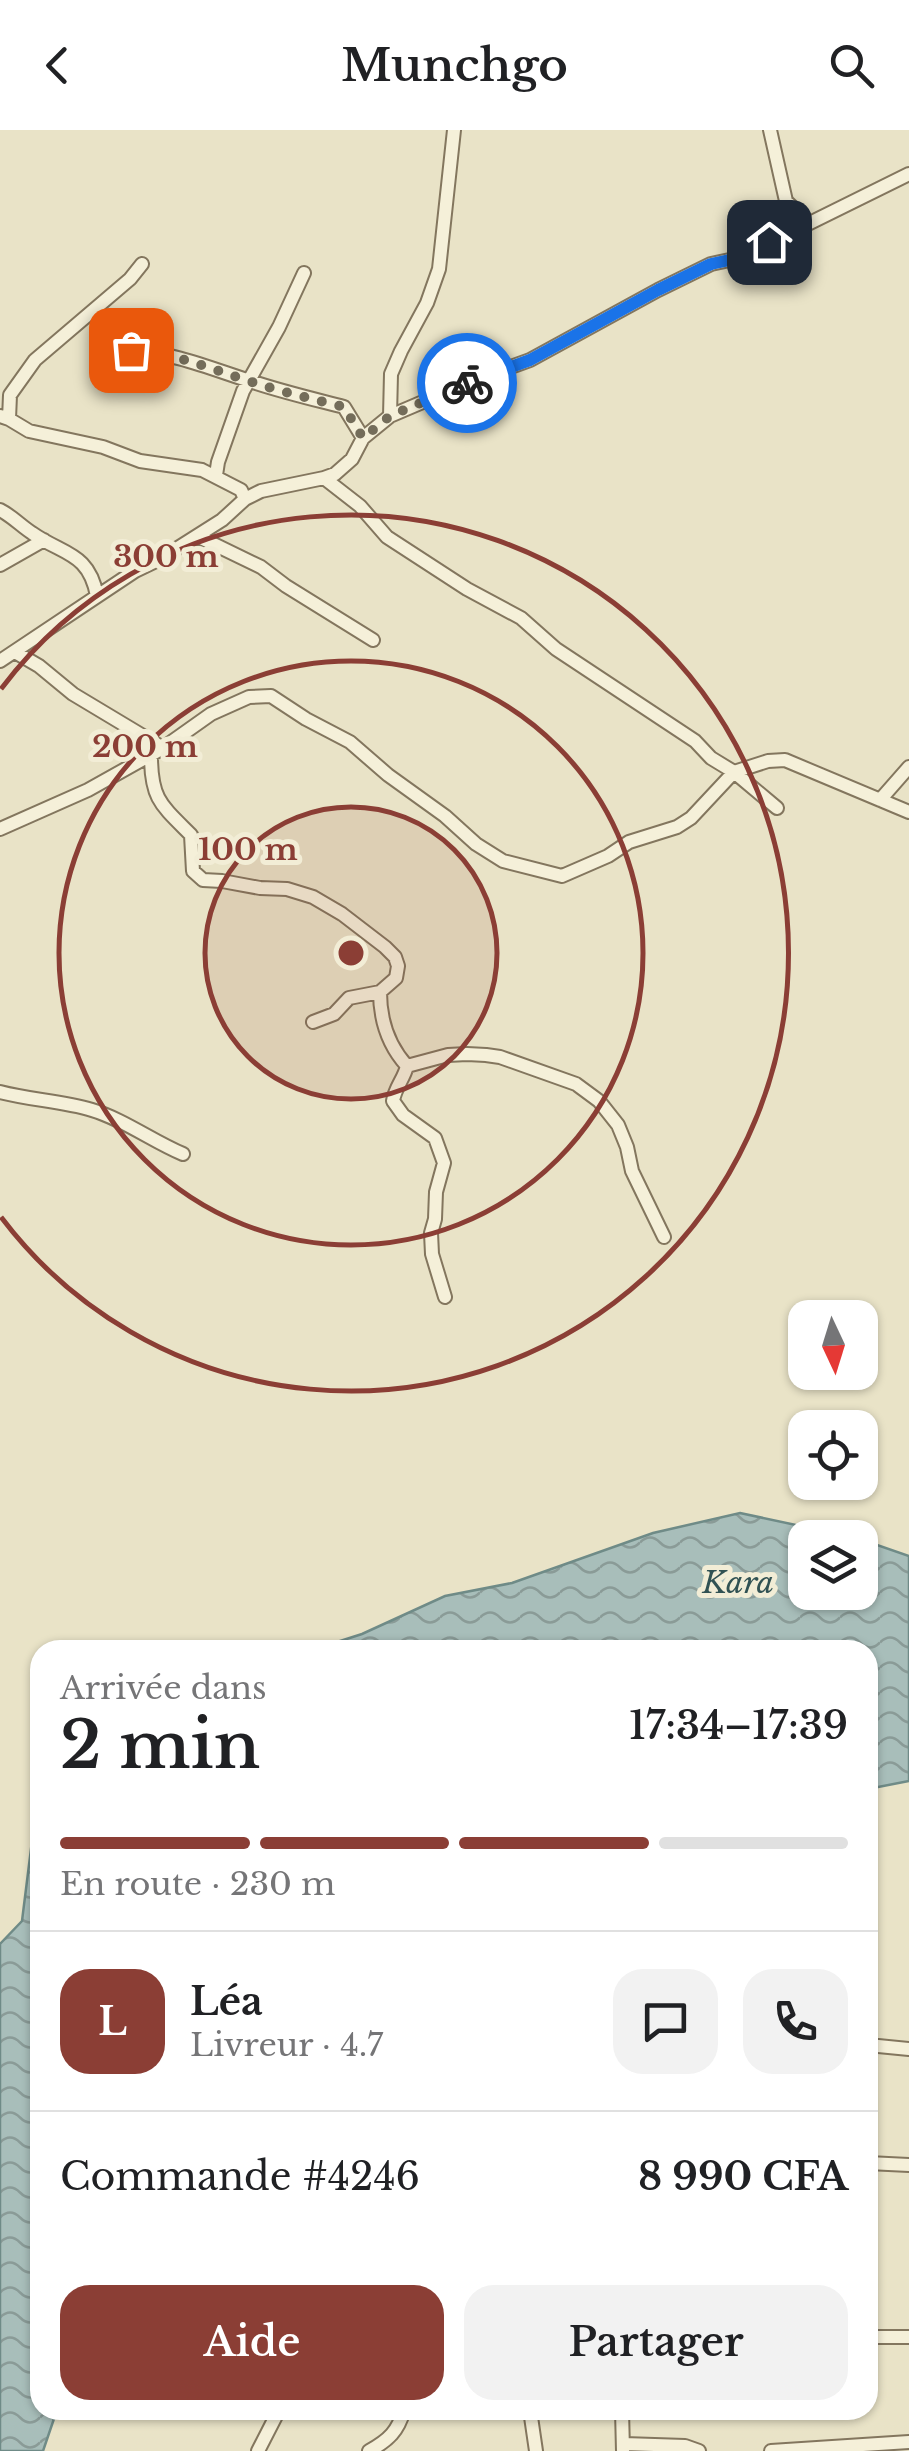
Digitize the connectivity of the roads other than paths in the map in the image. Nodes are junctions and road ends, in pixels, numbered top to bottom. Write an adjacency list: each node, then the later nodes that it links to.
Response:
1 (454, 130): 9 (street)
2 (770, 130): 4 (street)
3 (909, 174): 4 (street)
4 (808, 222): 9 (street)
5 (142, 264): 10 (street)
6 (304, 273): 8 (street)
7 (131, 350): 8 (street)
8 (249, 381): 11 (street); 12 (street)
9 (390, 416): 11 (street)
10 (4, 418): 12 (street)
11 (363, 438): 13 (street)
12 (216, 476): 14 (street)
13 (324, 478): 14 (street); 25 (street)
14 (245, 499): 16 (street)
15 (0, 510): 17 (street)
16 (197, 536): 19 (street); 20 (street)
17 (44, 540): 18 (street); 19 (street)
18 (0, 564)
19 (97, 596): 21 (street)
20 (374, 640)
21 (16, 652): 22 (street); 23 (street)
22 (0, 660)
23 (157, 752): 25 (street); 29 (street); 30 (street)
24 (909, 767): 26 (street)
25 (734, 772): 26 (street); 27 (street)
26 (880, 800): 28 (street)
27 (777, 808)
28 (909, 812)
29 (0, 829)
30 (380, 992): 31 (street); 32 (street)
31 (313, 1022)
32 (407, 1066): 35 (street); 36 (street)
33 (0, 1092): 34 (street)
34 (183, 1154)
35 (664, 1236)
36 (445, 1297)
37 (878, 2046): 38 (street)
38 (909, 2049)
39 (878, 2163): 40 (street)
40 (909, 2165)
41 (878, 2337): 42 (street)
42 (909, 2337)
43 (275, 2420): 50 (street)
44 (401, 2420): 51 (street)
45 (531, 2420): 52 (street)
46 (622, 2420): 48 (street)
47 (909, 2442): 49 (street)
48 (623, 2447): 53 (street)
49 (792, 2450): 54 (street)
50 (258, 2451)
51 (370, 2451)
52 (536, 2451)
53 (699, 2451)
54 (771, 2451)

